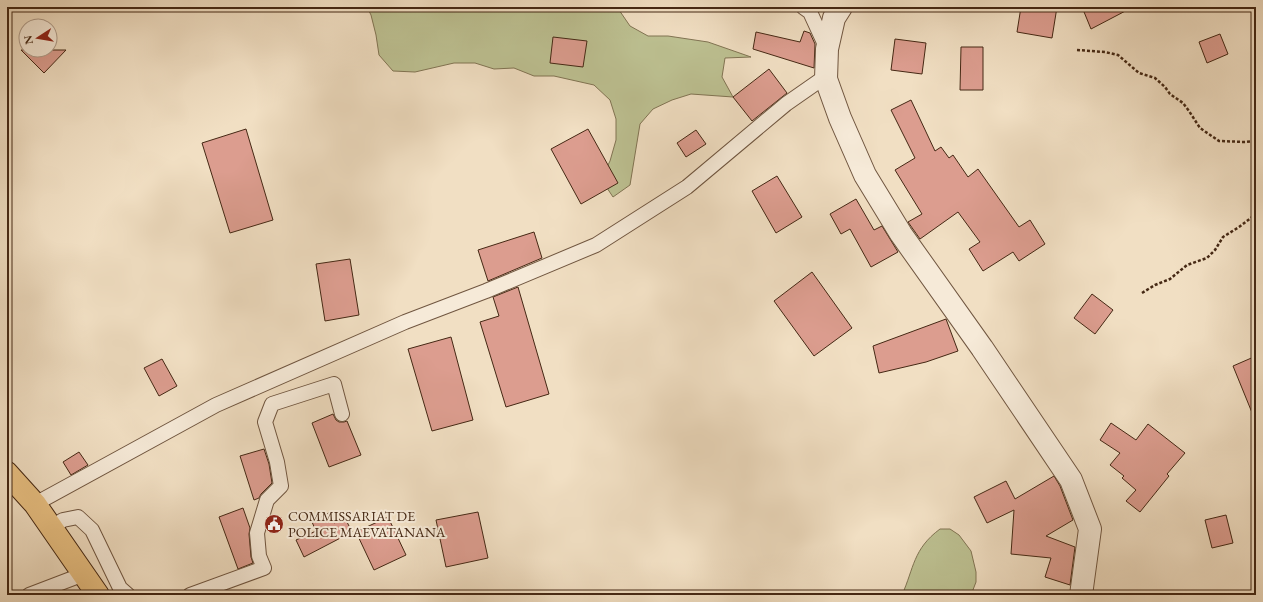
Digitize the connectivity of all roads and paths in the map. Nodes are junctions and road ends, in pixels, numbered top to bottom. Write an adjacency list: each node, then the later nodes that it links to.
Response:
1 (803, 7): 3 (lane)
2 (840, 7): 3 (street)
3 (827, 49): 5 (street)
4 (1078, 50): 6 (path)
5 (826, 79): 11 (lane); 18 (street)
6 (1256, 141)
7 (1256, 214): 8 (path)
8 (1142, 294)
9 (342, 414): 17 (lane)
10 (7, 473): 11 (main road)
11 (35, 504): 12 (main road)
12 (50, 528): 13 (main road); 16 (lane)
13 (84, 574): 14 (lane); 15 (main road)
14 (29, 595)
15 (98, 595)
16 (128, 595)
17 (190, 595)
18 (1081, 595)

